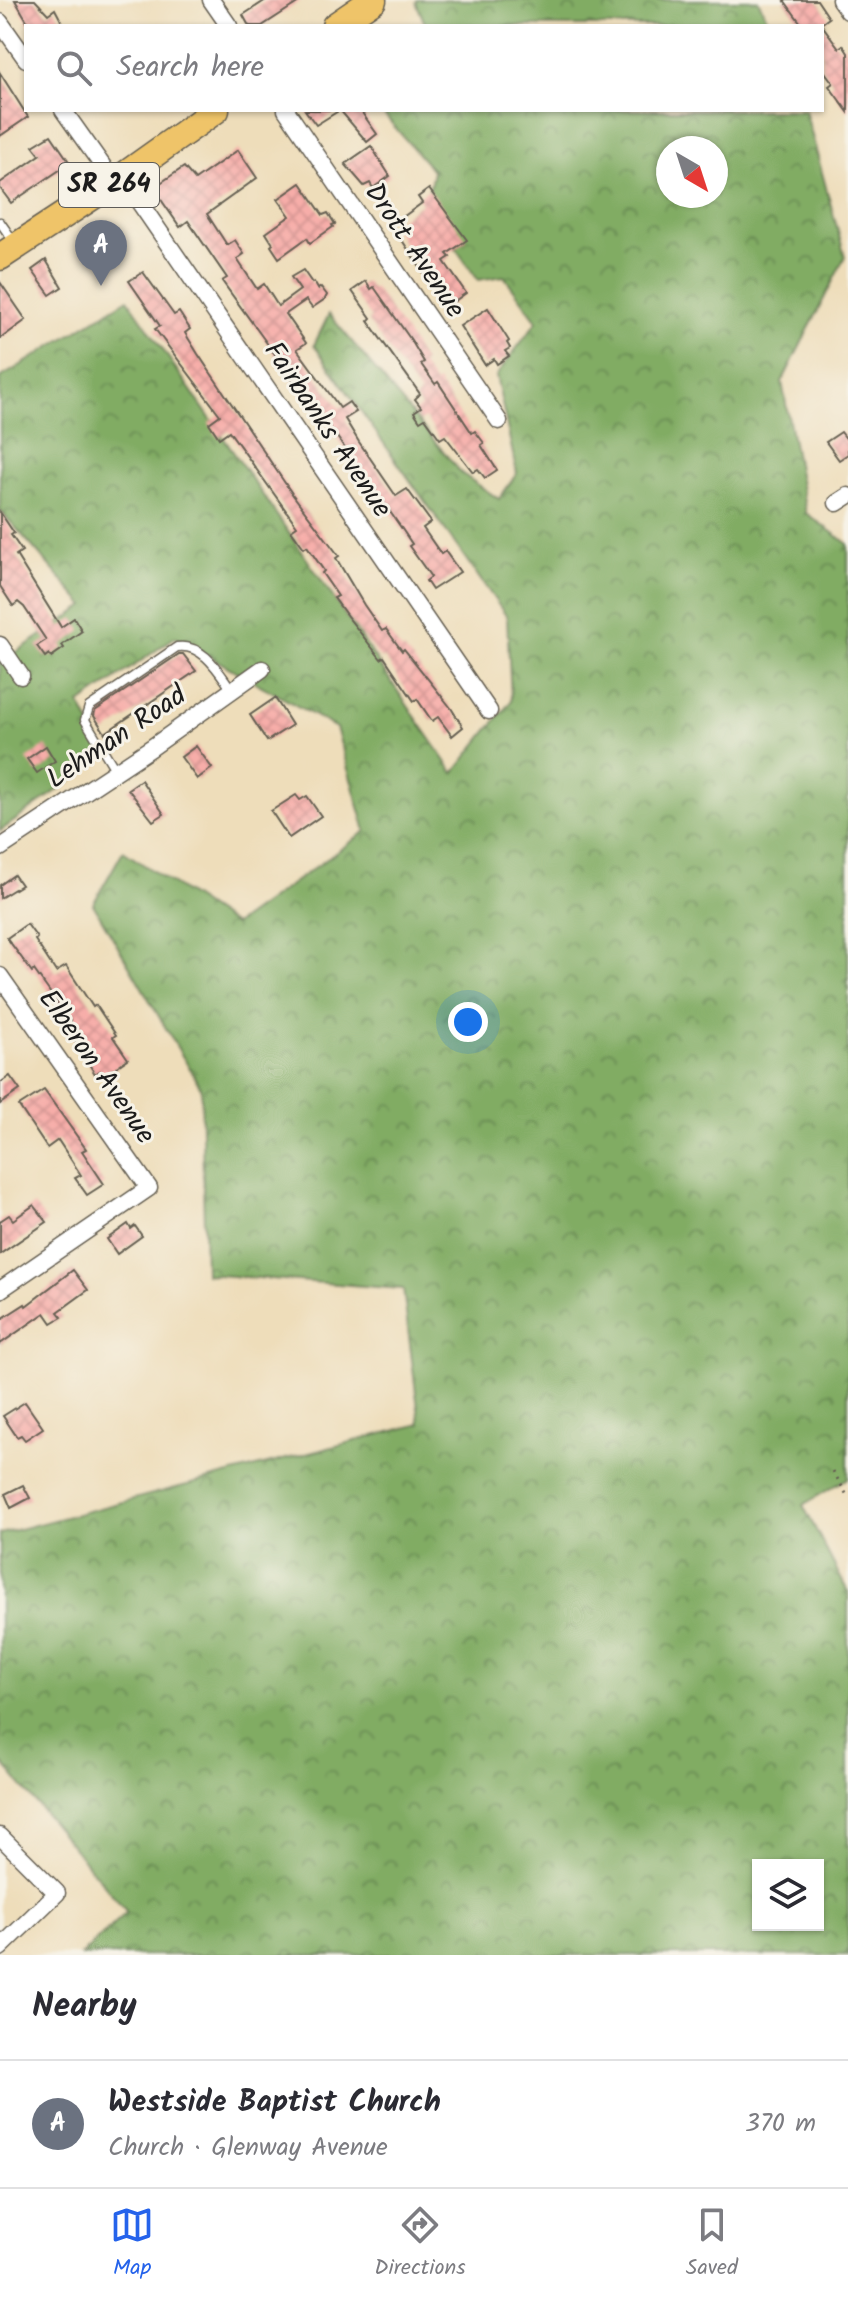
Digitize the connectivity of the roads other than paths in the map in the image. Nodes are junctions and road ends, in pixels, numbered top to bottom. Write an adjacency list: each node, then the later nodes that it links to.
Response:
1 (211, 0): 6 (street)
2 (840, 0): 4 (street)
3 (362, 9): 7 (main road)
4 (848, 11)
5 (0, 22): 8 (street)
6 (228, 24)
7 (338, 24)
8 (24, 56)
9 (65, 112): 12 (street, Fairbanks Avenue)
10 (213, 112): 12 (main road, SR 264)
11 (287, 112): 15 (street, Drott Avenue)
12 (118, 179): 14 (main road, SR 264); 20 (street, Fairbanks Avenue)
13 (0, 222): 14 (lane)
14 (8, 251)
15 (499, 421)
16 (0, 645): 18 (street)
17 (262, 669): 19 (street, Lehman Road)
18 (21, 676)
19 (232, 690): 21 (street, Lehman Road); 21 (lane)
20 (489, 711)
21 (116, 771): 22 (street, Lehman Road)
22 (0, 848)
23 (0, 976): 24 (street, Elberon Avenue)
24 (0, 1290)
25 (0, 1836): 26 (street)
26 (0, 1948)

